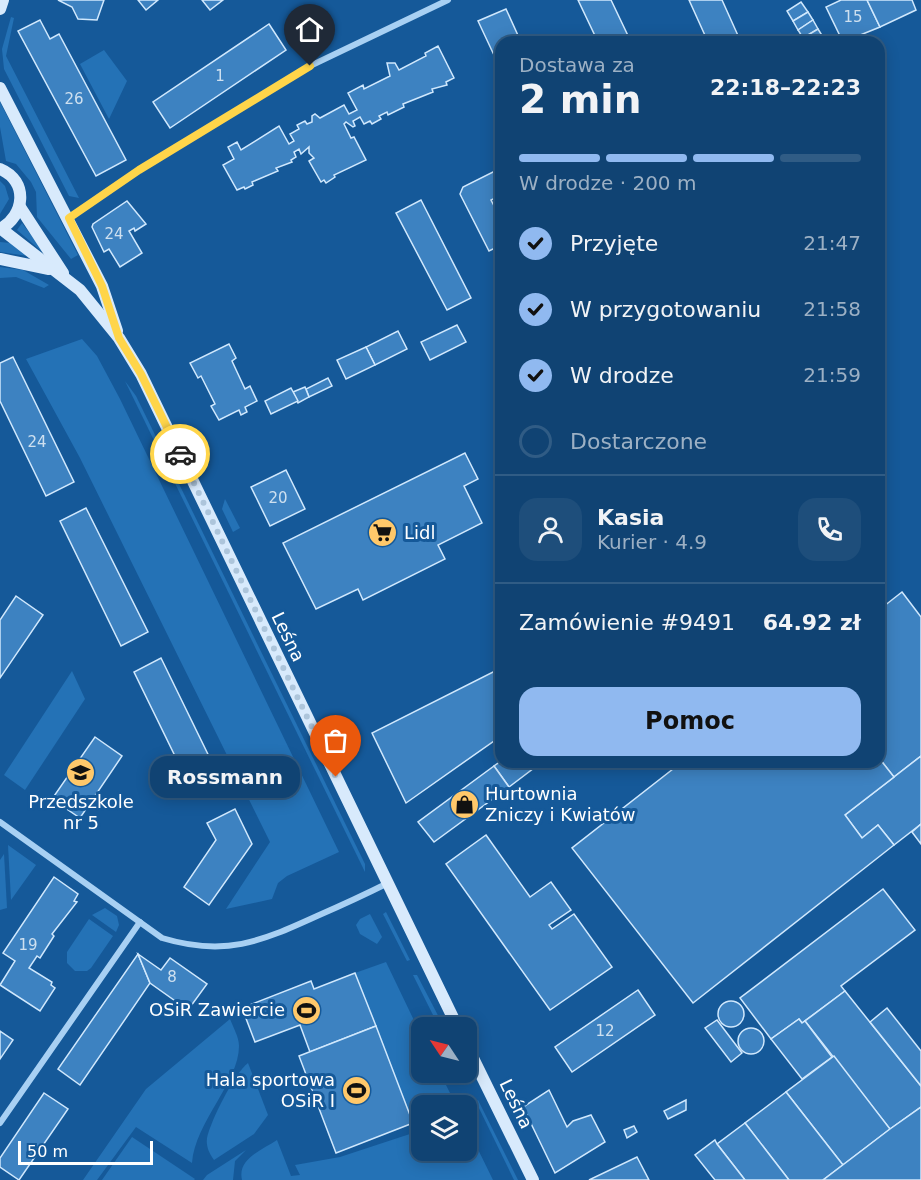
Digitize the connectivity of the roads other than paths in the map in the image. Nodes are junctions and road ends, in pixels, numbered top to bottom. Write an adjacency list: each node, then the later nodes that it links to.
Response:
1 (3, 0): 3 (street)
2 (448, 0): 7 (street)
3 (0, 9)
4 (0, 88): 7 (street)
5 (1, 168): 6 (street)
6 (20, 207): 8 (street); 10 (street, Leśna)
7 (69, 218): 11 (street)
8 (0, 228): 10 (street, Leśna)
9 (0, 259): 10 (street)
10 (60, 273): 11 (street, Leśna)
11 (119, 338): 13 (street, Leśna)
12 (0, 822): 14 (street)
13 (388, 883): 14 (street); 15 (street, Leśna)
14 (140, 922): 17 (street)
15 (454, 1017)
16 (477, 1066): 18 (street, Leśna)
17 (0, 1123)
18 (533, 1180)

